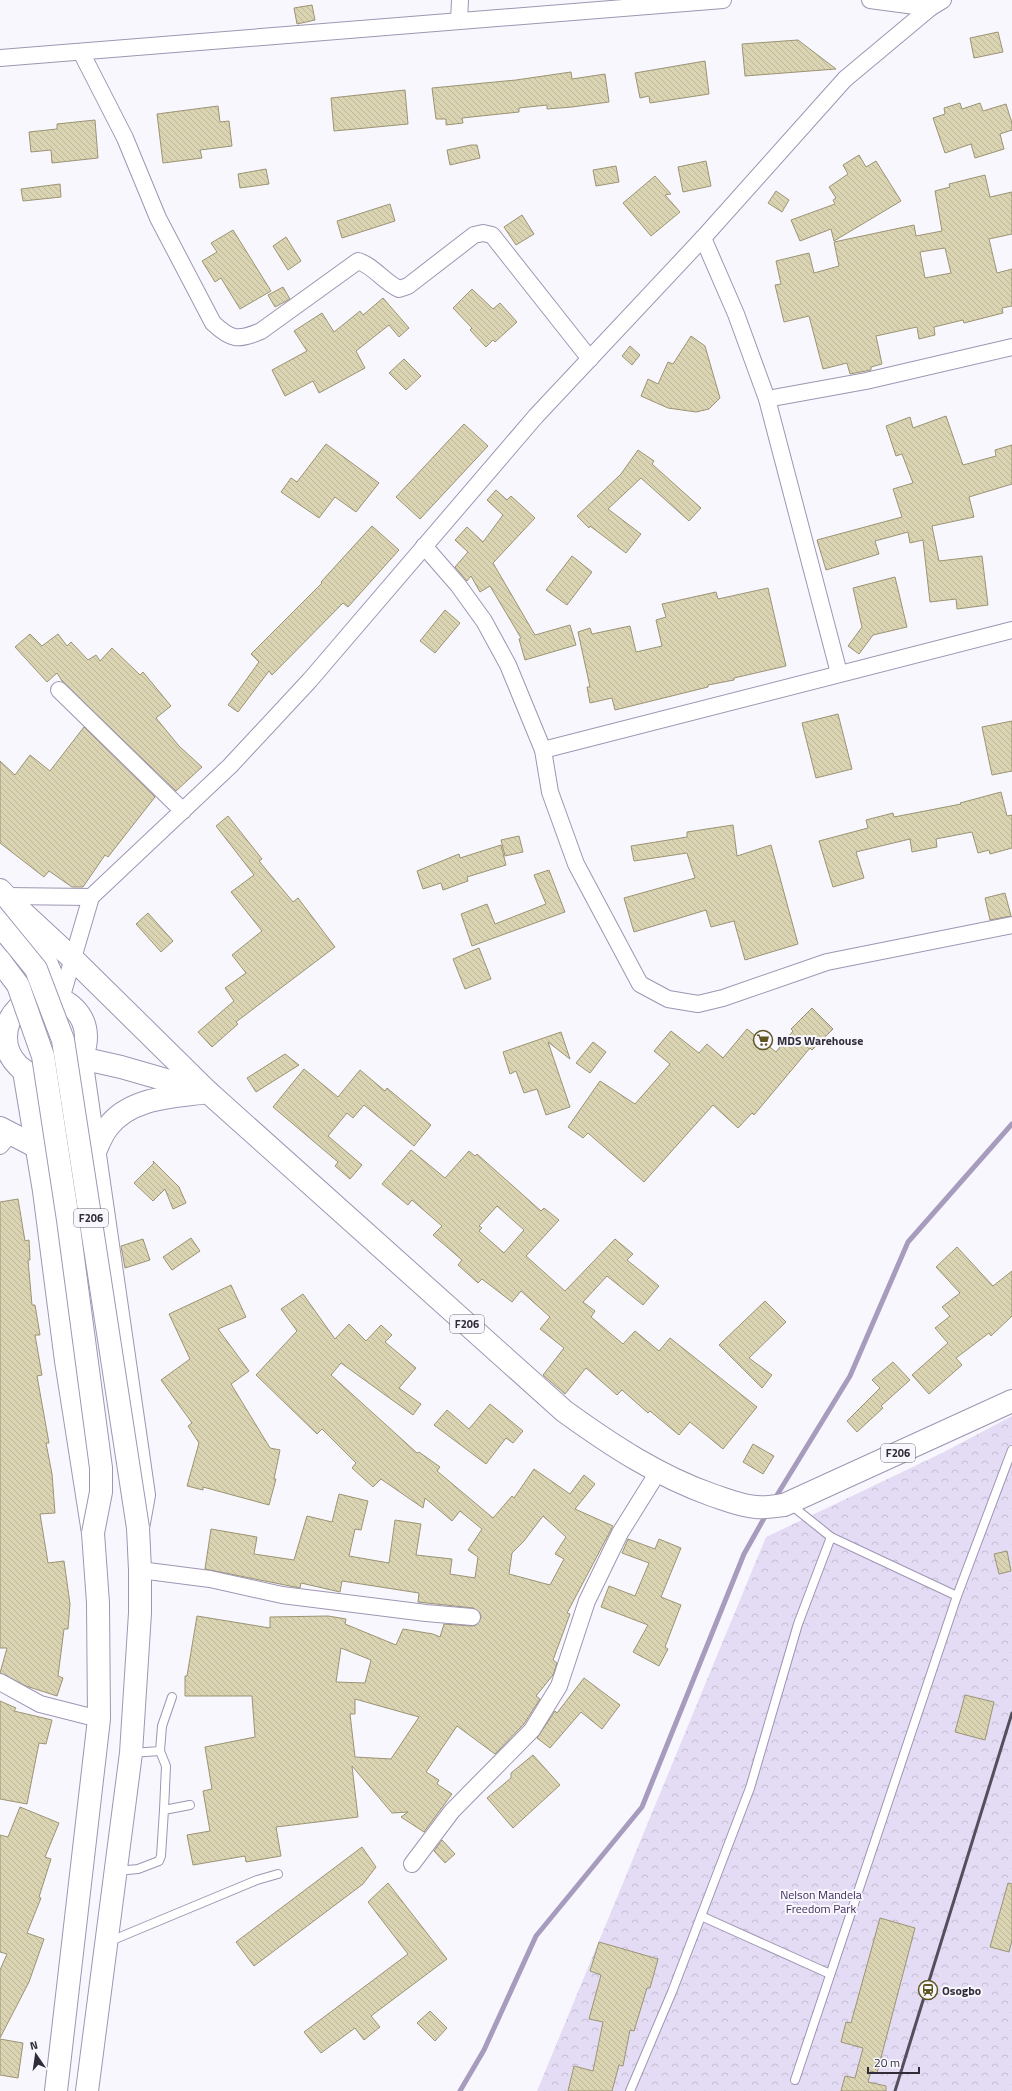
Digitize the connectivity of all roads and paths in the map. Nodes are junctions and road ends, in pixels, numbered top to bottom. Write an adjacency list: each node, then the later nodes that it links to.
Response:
1 (460, 0): 5 (street)
2 (723, 0): 5 (street)
3 (870, 0): 4 (street)
4 (937, 4): 8 (street)
5 (459, 21): 6 (street)
6 (81, 52): 7 (street); 10 (street)
7 (0, 58)
8 (703, 238): 10 (street); 11 (street)
9 (1012, 347): 11 (street)
10 (590, 359): 12 (street)
11 (766, 399): 14 (street)
12 (424, 546): 16 (street); 17 (street)
13 (1012, 630): 14 (street)
14 (839, 673): 16 (street)
15 (59, 690): 17 (street)
16 (543, 750): 21 (street)
17 (183, 811): 18 (street)
18 (91, 897): 19 (street); 22 (street)
19 (8, 898): 22 (main road, F206); 25 (main road)
20 (0, 925): 39 (main road, F206, bridge)
21 (1012, 926)
22 (73, 959): 24 (main road, F206); 25 (street)
23 (0, 961): 40 (main road, F206, bridge)
24 (104, 989): 25 (main road); 30 (main road, F206)
25 (61, 999): 26 (main road); 27 (main road)
26 (3, 1014): 28 (main road)
27 (81, 1058): 28 (main road); 30 (main road); 31 (main road)
28 (24, 1071): 29 (main road); 33 (main road)
29 (0, 1073)
30 (208, 1092): 34 (main road); 37 (main road, F206)
31 (89, 1122): 33 (main road); 34 (main road)
32 (4, 1136): 33 (main road)
33 (35, 1137): 40 (main road)
34 (94, 1154): 39 (main road)
35 (1012, 1401): 38 (main road, F206)
36 (1012, 1450): 43 (lane)
37 (658, 1472): 38 (main road, F206); 52 (street)
38 (786, 1504): 41 (lane)
39 (138, 1528): 42 (main road)
40 (94, 1533): 47 (main road)
41 (831, 1537): 43 (lane); 55 (lane)
42 (140, 1570): 44 (street); 49 (main road)
43 (957, 1596): 57 (lane)
44 (472, 1617)
45 (0, 1682): 47 (street)
46 (172, 1697): 48 (lane)
47 (99, 1719): 58 (main road)
48 (160, 1751): 49 (lane); 51 (lane)
49 (131, 1753): 53 (main road)
50 (190, 1806): 51 (lane)
51 (164, 1810): 53 (lane)
52 (412, 1864)
53 (117, 1870): 56 (main road)
54 (278, 1874): 56 (lane)
55 (701, 1916): 57 (lane); 63 (lane)
56 (108, 1942): 59 (main road)
57 (830, 1974): 60 (lane)
58 (67, 2006): 59 (main road); 61 (main road)
59 (98, 2008): 62 (main road)
60 (795, 2080)
61 (56, 2091)
62 (87, 2091)
63 (630, 2091)

